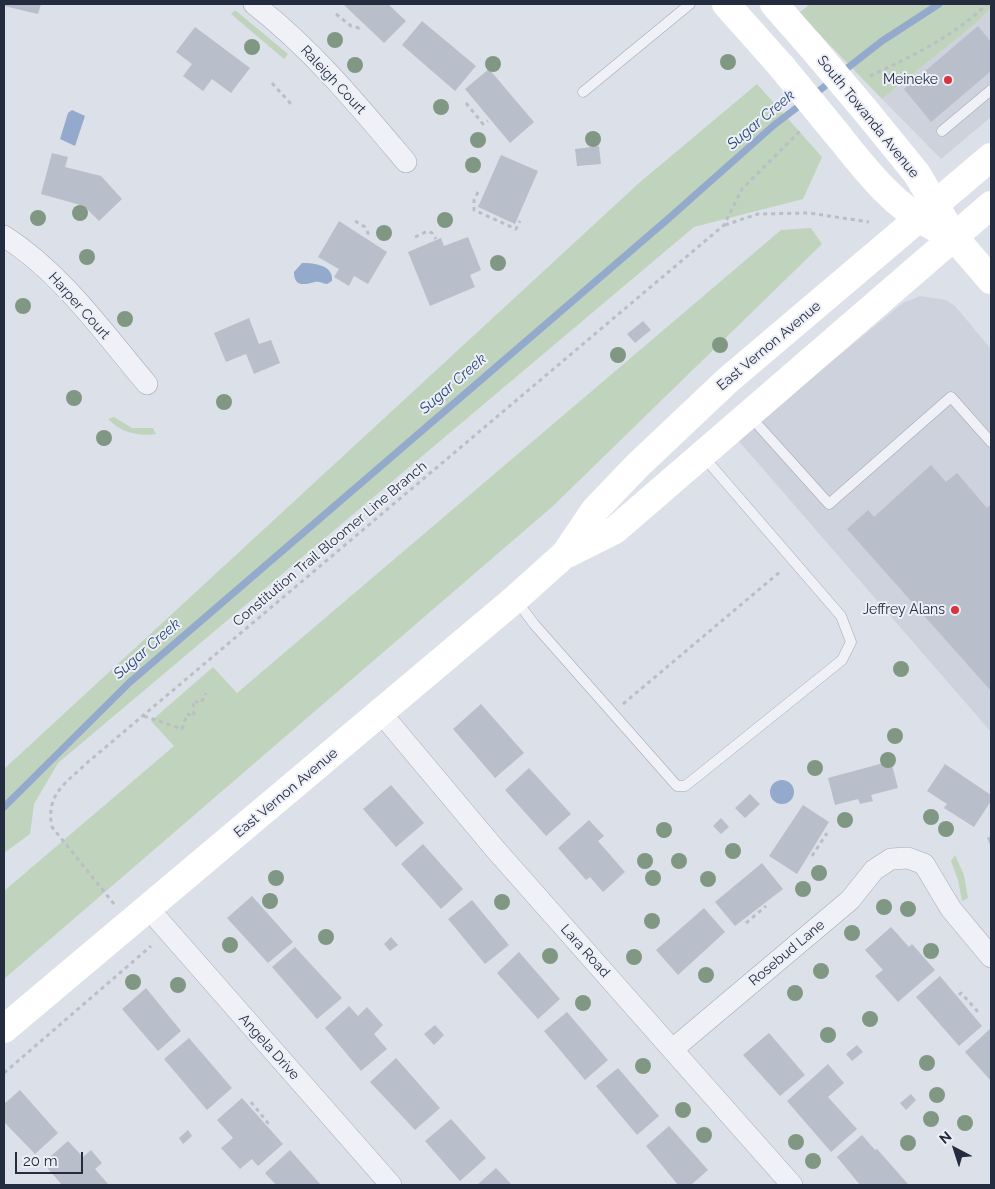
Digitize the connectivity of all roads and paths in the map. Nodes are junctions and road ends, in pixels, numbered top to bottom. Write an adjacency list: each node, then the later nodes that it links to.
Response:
1 (254, 4): 18 (street, Raleigh Court)
2 (690, 4): 11 (lane)
3 (726, 4): 21 (main road, bridge)
4 (774, 4): 21 (main road, South Towanda Avenue, bridge)
5 (987, 4): 8 (path)
6 (336, 14): 7 (path)
7 (362, 25)
8 (862, 80)
9 (272, 83): 13 (path)
10 (991, 90): 16 (lane)
11 (583, 92)
12 (466, 103): 14 (path)
13 (289, 105)
14 (488, 122)
15 (805, 127): 25 (path, Constitution Trail Bloomer Line Branch)
16 (942, 131)
17 (991, 156): 21 (main road, East Vernon Avenue)
18 (406, 162)
19 (478, 192): 22 (path)
20 (991, 205): 29 (main road, East Vernon Avenue)
21 (927, 212): 29 (main road); 36 (main road, East Vernon Avenue)
22 (520, 221)
23 (355, 222): 27 (path)
24 (869, 222): 25 (path, Constitution Trail Bloomer Line Branch)
25 (724, 225): 42 (path, Constitution Trail Bloomer Line Branch)
26 (4, 236): 32 (street, Harper Court)
27 (367, 236)
28 (415, 237): 30 (path)
29 (954, 237): 31 (main road); 33 (main road, East Vernon Avenue)
30 (436, 239)
31 (991, 280)
32 (147, 384)
33 (749, 414): 34 (lane); 35 (main road, East Vernon Avenue)
34 (991, 442)
35 (702, 455): 36 (main road, East Vernon Avenue); 37 (lane)
36 (565, 554): 38 (main road, East Vernon Avenue)
37 (793, 561): 40 (path); 40 (lane)
38 (515, 599): 40 (lane); 41 (main road, East Vernon Avenue)
39 (206, 693): 42 (path)
40 (613, 712)
41 (381, 713): 47 (main road, East Vernon Avenue); 54 (street, Lara Road)
42 (144, 716): 45 (path, Constitution Trail Bloomer Line Branch)
43 (827, 833): 44 (path)
44 (812, 856)
45 (114, 905)
46 (766, 906): 48 (path)
47 (148, 908): 53 (main road, East Vernon Avenue); 58 (street, Angela Drive)
48 (746, 923)
49 (152, 947): 55 (path)
50 (991, 957): 54 (street, Rosebud Lane)
51 (959, 995): 52 (path)
52 (980, 1014)
53 (4, 1030)
54 (672, 1049): 59 (street, Lara Road)
55 (4, 1073)
56 (251, 1102): 57 (path)
57 (266, 1125)
58 (391, 1185)
59 (792, 1185)

